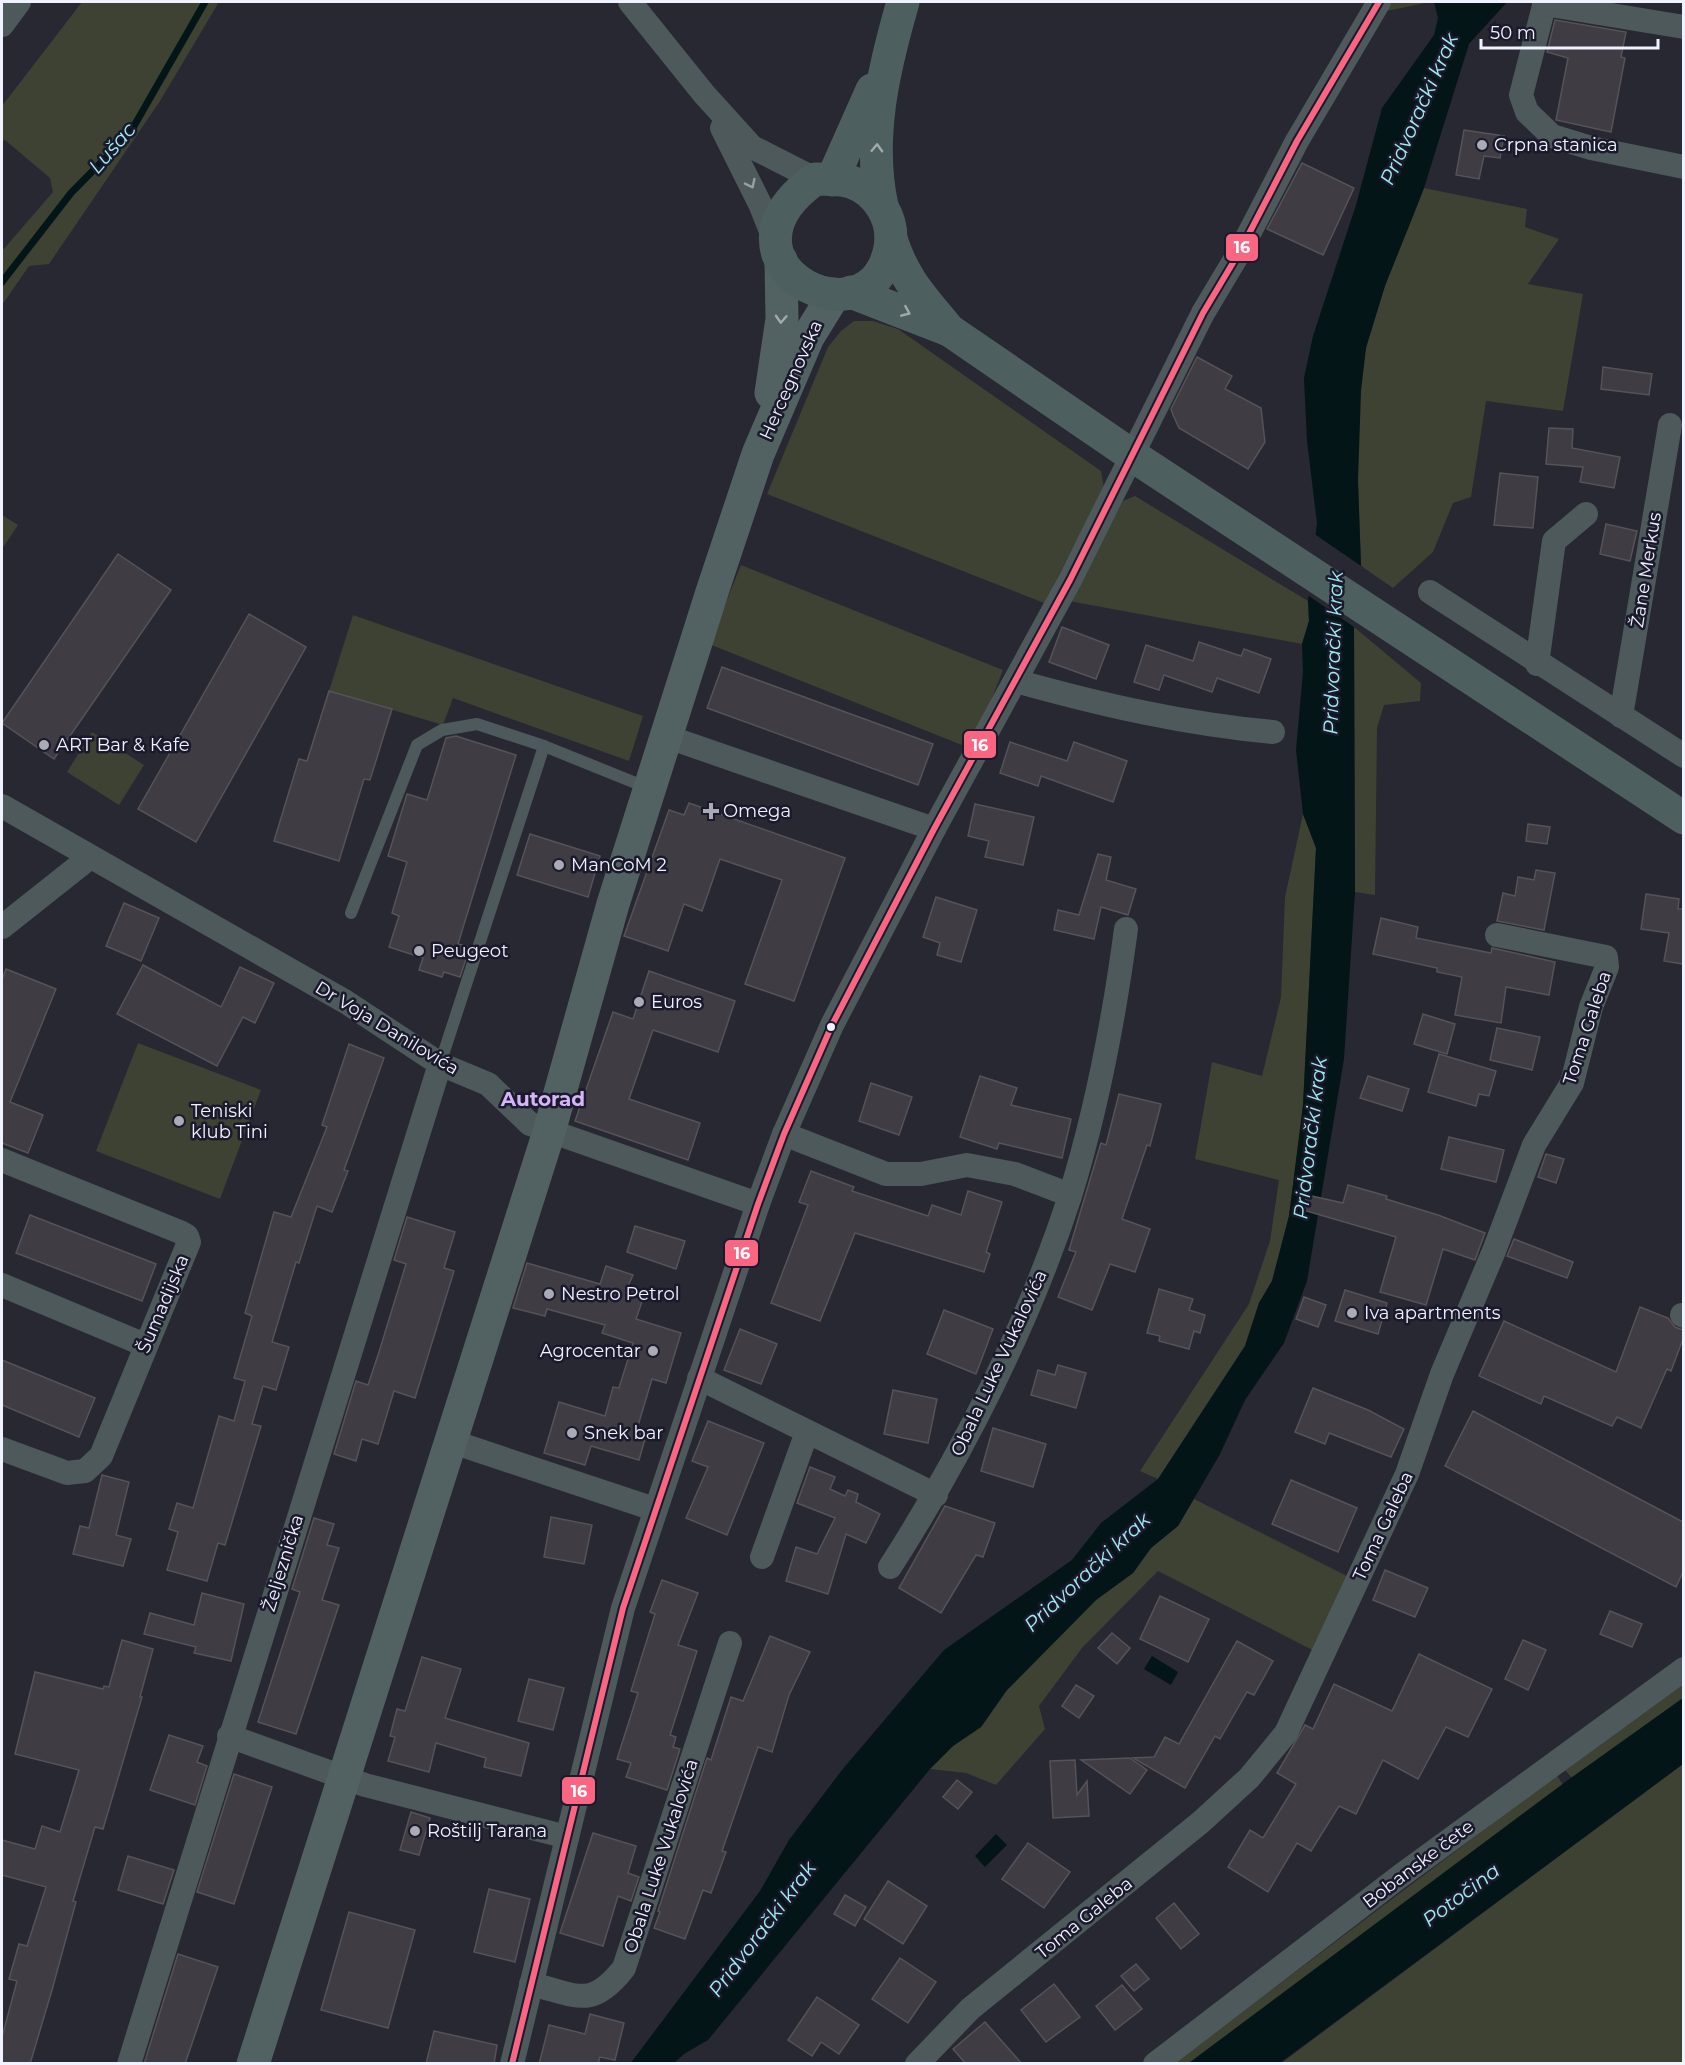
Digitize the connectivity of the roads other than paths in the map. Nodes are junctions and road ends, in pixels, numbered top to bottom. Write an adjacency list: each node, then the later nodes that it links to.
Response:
1 (19, 2): 6 (street)
2 (630, 2): 9 (street)
3 (903, 2): 8 (main road)
4 (1379, 2): 19 (street)
5 (1544, 3): 7 (street); 10 (street)
6 (2, 25)
7 (1683, 27)
8 (886, 62): 11 (main road); 12 (main road, one-way to 8)
9 (704, 94): 11 (street); 14 (street, one-way to 14)
10 (1683, 167)
11 (824, 179): 12 (main road); 14 (main road)
12 (882, 206): 13 (main road)
13 (891, 239): 15 (main road); 16 (main road)
14 (778, 252): 15 (main road); 18 (street, Hercegnovska, one-way to 18)
15 (843, 293): 16 (main road, one-way to 16); 18 (street, Hercegnovska)
16 (949, 330): 19 (main road)
17 (1670, 424): 24 (street, Žane Merkus)
18 (758, 454): 26 (street)
19 (1133, 456): 23 (street); 31 (main road)
20 (1586, 514): 22 (street)
21 (1430, 592): 22 (street)
22 (1538, 664): 24 (street)
23 (1016, 681): 25 (street); 32 (street)
24 (1621, 716): 28 (street)
25 (1273, 732)
26 (665, 736): 29 (street); 32 (street)
27 (544, 746): 29 (lane); 34 (lane); 38 (lane)
28 (1683, 756)
29 (649, 788): 39 (street)
30 (2, 806): 33 (street, Dr Voja Danilovića)
31 (1683, 818)
32 (934, 829): 40 (street)
33 (89, 858): 35 (street); 38 (street, Dr Voja Danilovića)
34 (351, 913)
35 (2, 927)
36 (1126, 929): 42 (street, Obala Luke Vukalovića)
37 (1497, 935): 63 (street, Toma Galeba)
38 (440, 1064): 39 (street, Dr Voja Danilovića); 56 (street, Željeznička)
39 (549, 1132): 43 (street, Dr Voja Danilovića); 48 (street)
40 (784, 1134): 42 (street); 43 (street)
41 (2, 1160): 45 (street, Šumadijska)
42 (1070, 1195): 50 (street, Obala Luke Vukalovića)
43 (758, 1204): 46 (street)
44 (2, 1286): 45 (street)
45 (145, 1346): 49 (street, Šumadijska)
46 (699, 1378): 47 (street); 51 (street)
47 (807, 1432): 50 (street); 52 (street)
48 (450, 1441): 51 (street); 57 (street)
49 (2, 1449)
50 (936, 1495): 53 (street, Obala Luke Vukalovića)
51 (654, 1509): 58 (street)
52 (762, 1557)
53 (890, 1567)
54 (730, 1643): 59 (street, Obala Luke Vukalovića)
55 (1683, 1669): 64 (street, Bobanske čete)
56 (229, 1736): 57 (street); 60 (street, Željeznička)
57 (343, 1777): 58 (street); 61 (street)
58 (567, 1837): 59 (street)
59 (531, 1984): 62 (street)
60 (129, 2064)
61 (253, 2064)
62 (512, 2064)
63 (917, 2064)
64 (1155, 2064)

